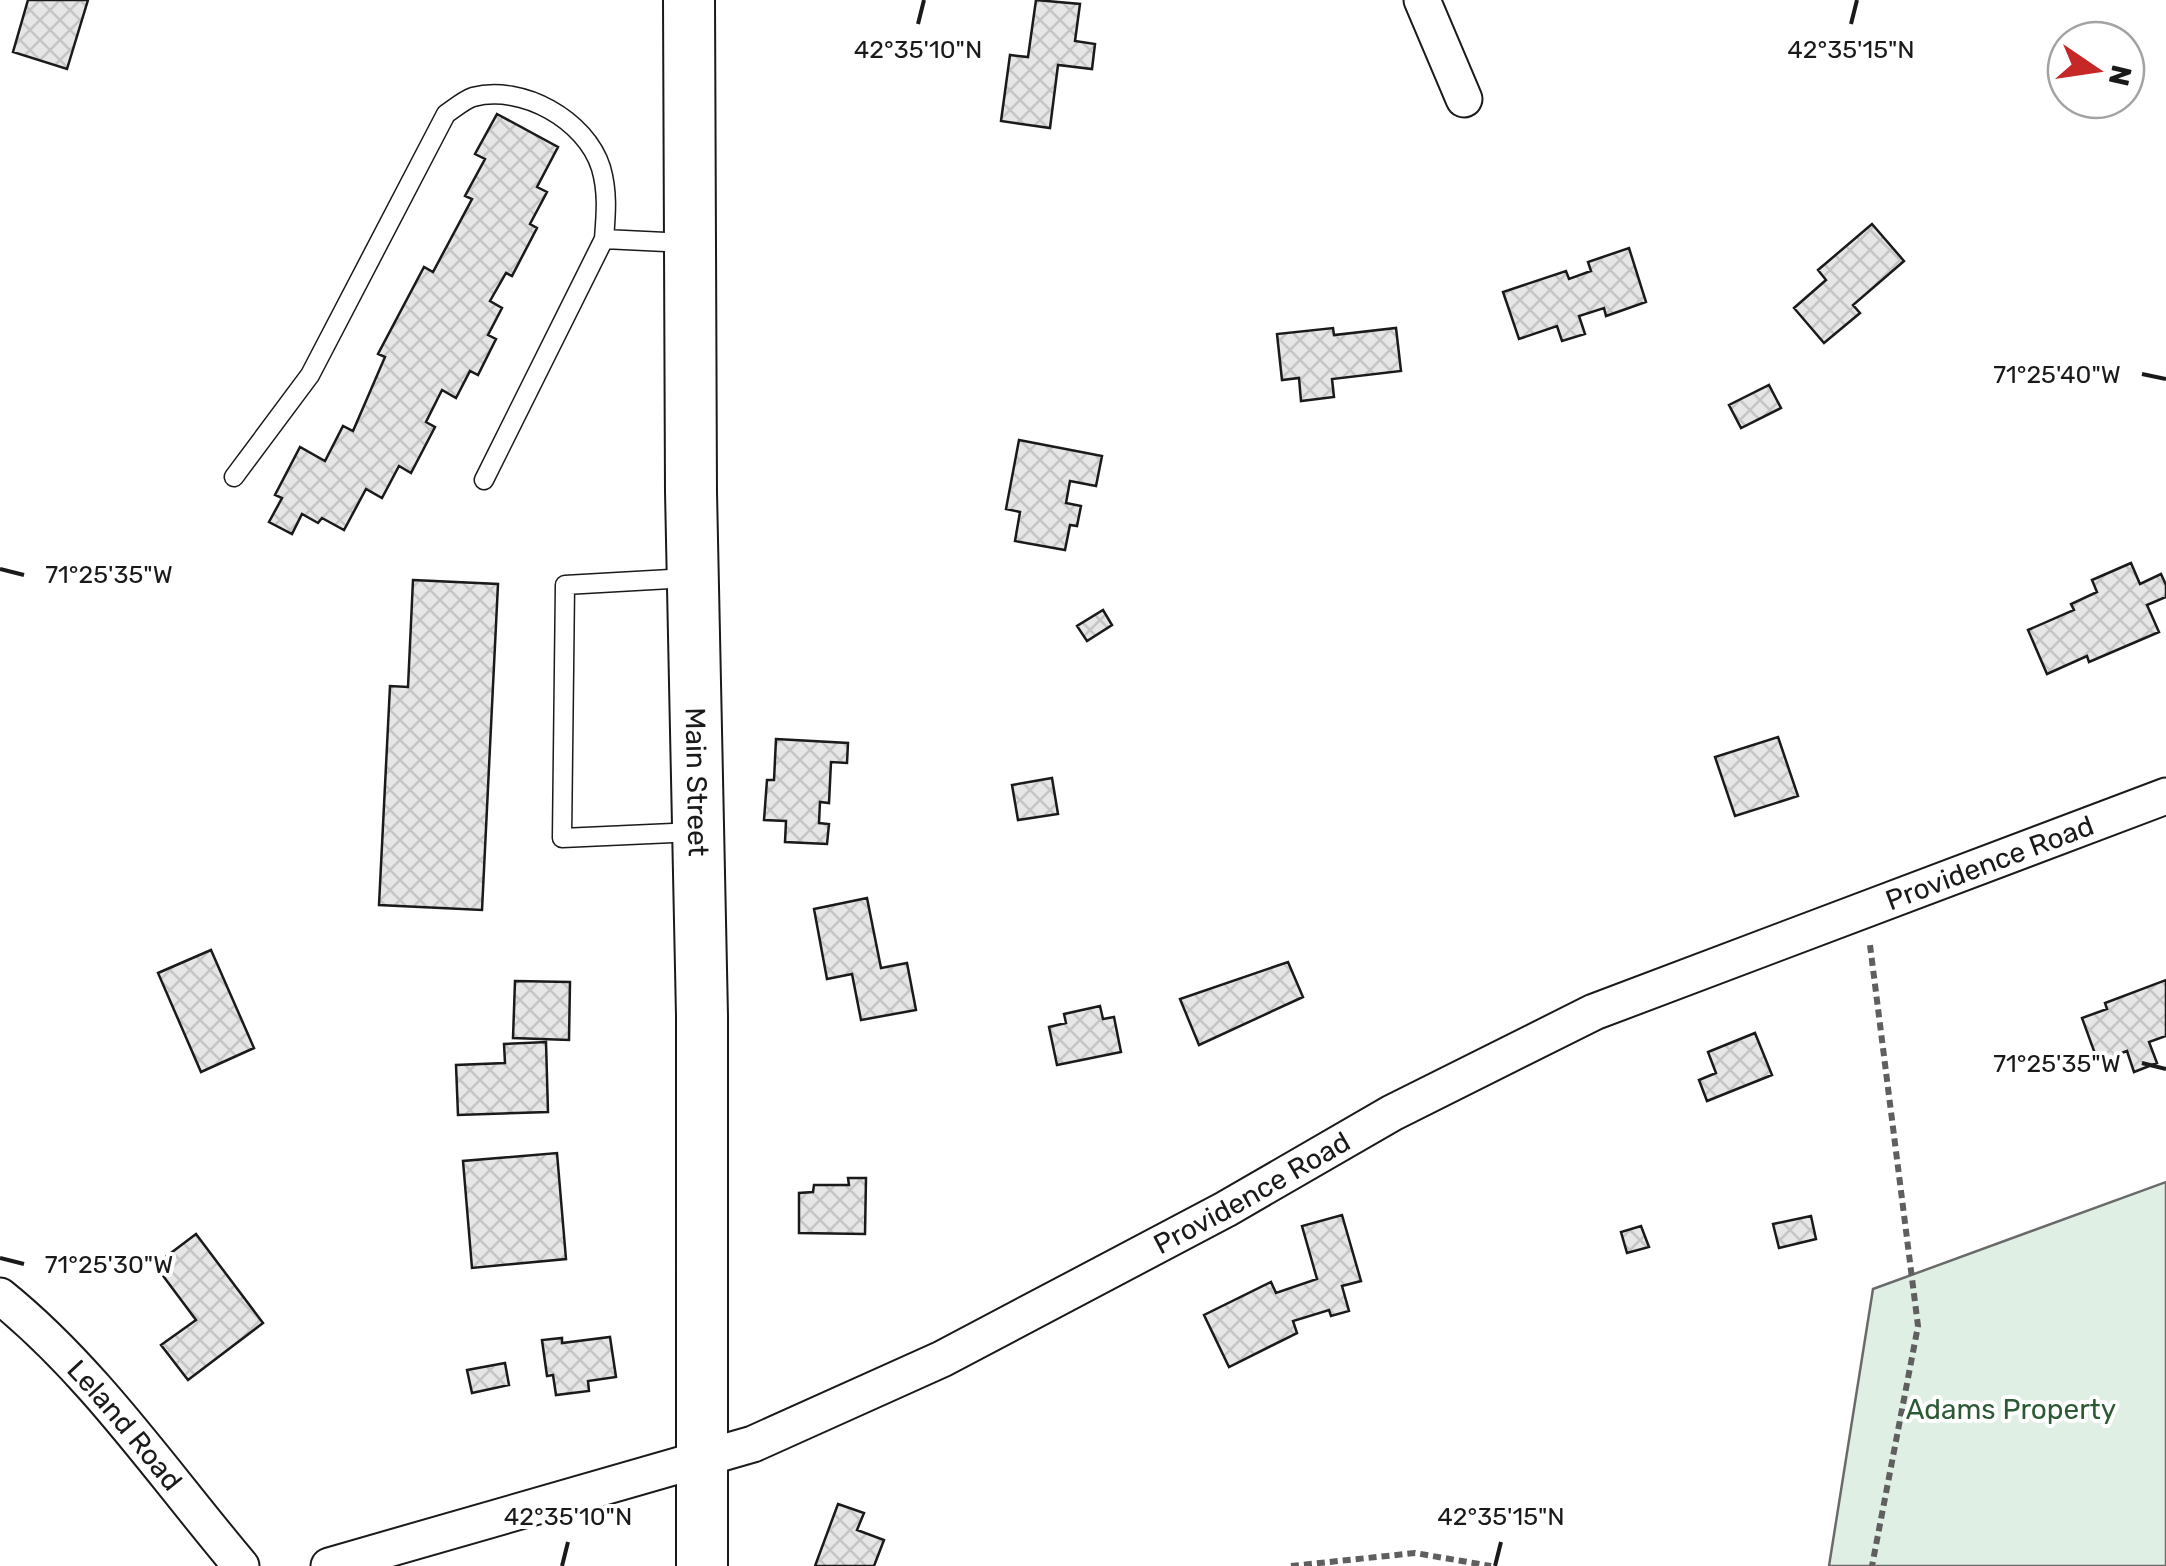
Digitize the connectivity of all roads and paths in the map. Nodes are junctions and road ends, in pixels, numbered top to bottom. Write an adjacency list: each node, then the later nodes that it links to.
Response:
1 (689, 0): 5 (main road, Main Street)
2 (1422, 0): 3 (street)
3 (1464, 99)
4 (604, 239): 5 (lane); 6 (lane); 7 (lane)
5 (692, 243): 8 (main road, Main Street)
6 (234, 477)
7 (484, 480)
8 (693, 578): 10 (main road, Main Street); 10 (lane)
9 (2166, 796): 11 (street, Providence Road)
10 (698, 832): 13 (main road, Main Street)
11 (1865, 908): 13 (street, Providence Road); 19 (path)
12 (0, 1296): 14 (street, Leland Road)
13 (704, 1458): 15 (street, Providence Road); 16 (main road, Main Street)
14 (240, 1566)
15 (329, 1566)
16 (702, 1566)
17 (1292, 1566): 18 (path)
18 (1491, 1566)
19 (1872, 1566)

